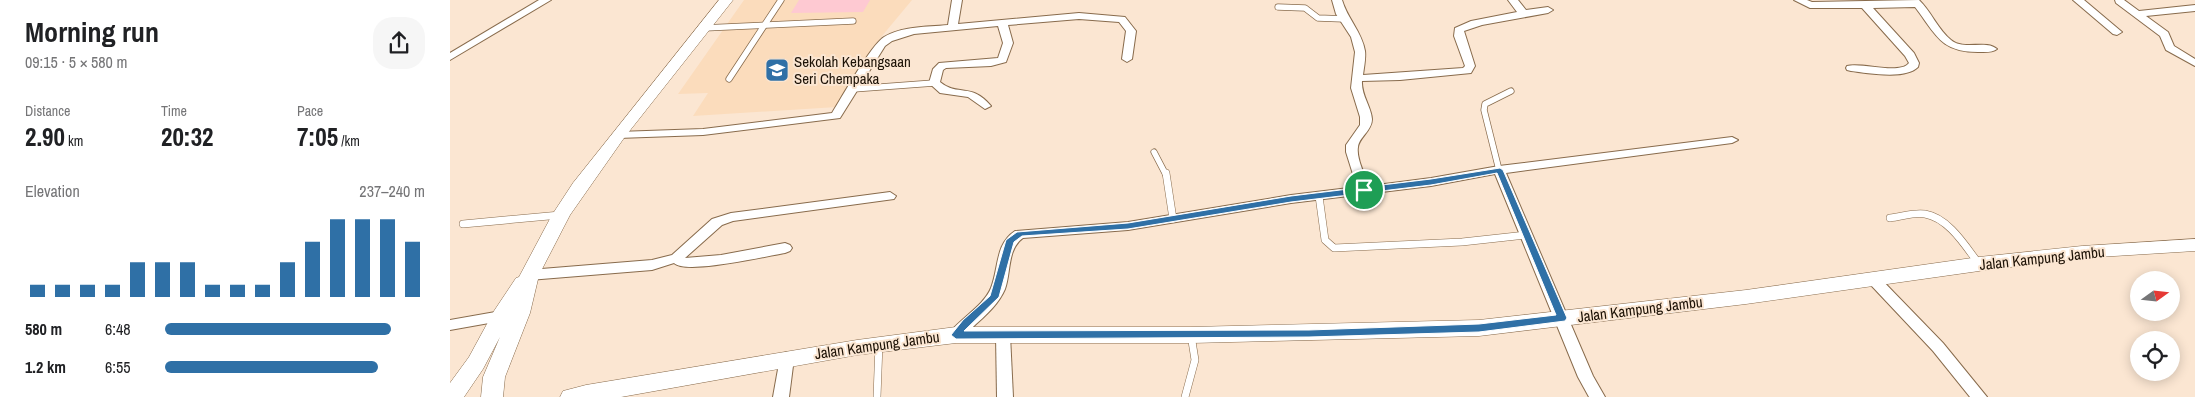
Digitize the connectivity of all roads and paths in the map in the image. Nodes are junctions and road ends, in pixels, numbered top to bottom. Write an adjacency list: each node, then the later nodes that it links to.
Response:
1 (546, 0): 28 (street)
2 (726, 0): 25 (street)
3 (781, 0): 23 (lane)
4 (957, 0): 24 (street)
5 (1306, 0): 16 (lane)
6 (1337, 0): 20 (street)
7 (1513, 0): 18 (street)
8 (1799, 0): 13 (street)
9 (2078, 0): 26 (street)
10 (2188, 0): 14 (street)
11 (1916, 2): 13 (street); 27 (street)
12 (2119, 2): 19 (street)
13 (1865, 5): 31 (street)
14 (2195, 6): 19 (street)
15 (1278, 7): 16 (lane)
16 (1305, 8): 20 (lane)
17 (1548, 10): 18 (street)
18 (1523, 12): 32 (street)
19 (2138, 14): 30 (street)
20 (1344, 19): 32 (street)
21 (853, 21): 23 (lane)
22 (1002, 22): 24 (street); 29 (street); 34 (street)
23 (764, 25): 25 (lane); 33 (lane)
24 (952, 27): 35 (street)
25 (704, 28): 38 (street)
26 (2117, 32)
27 (1992, 49)
28 (450, 57)
29 (1127, 59)
30 (2195, 63)
31 (1851, 68)
32 (1358, 78): 42 (street)
33 (729, 79)
34 (934, 83): 35 (lane); 37 (street)
35 (853, 89): 38 (street)
36 (1511, 91): 41 (lane)
37 (985, 106)
38 (618, 135): 45 (street)
39 (1732, 140): 41 (street)
40 (1154, 152): 47 (lane)
41 (1500, 170): 42 (street); 49 (street)
42 (1364, 190): 44 (street)
43 (890, 196): 52 (street)
44 (1319, 196): 47 (street); 49 (lane)
45 (561, 215): 48 (lane); 54 (street)
46 (1890, 218): 53 (lane)
47 (1173, 219): 59 (street)
48 (463, 224)
49 (1526, 235): 57 (street)
50 (2195, 245): 53 (street, Jalan Kampung Jambu)
51 (785, 248): 52 (street)
52 (677, 258): 54 (street)
53 (1979, 264): 55 (street, Jalan Kampung Jambu)
54 (529, 276): 56 (street); 66 (street)
55 (1873, 279): 57 (street, Jalan Kampung Jambu); 74 (street)
56 (501, 316): 58 (street); 65 (street)
57 (1562, 318): 60 (street, Jalan Kampung Jambu); 73 (street)
58 (450, 325)
59 (956, 335): 61 (street, Jalan Kampung Jambu); 62 (street, Jalan Kampung Jambu)
60 (1190, 335): 61 (street, Jalan Kampung Jambu); 72 (lane)
61 (1003, 336): 71 (street)
62 (879, 343): 63 (street, Jalan Kampung Jambu); 70 (lane)
63 (786, 358): 64 (street, Jalan Kampung Jambu); 69 (street)
64 (696, 376): 67 (street, Jalan Kampung Jambu); 68 (street, Jalan Kampung Jambu)
65 (452, 397)
66 (492, 397)
67 (571, 397)
68 (621, 397)
69 (781, 397)
70 (877, 397)
71 (1005, 397)
72 (1186, 397)
73 (1597, 397)
74 (1979, 397)

